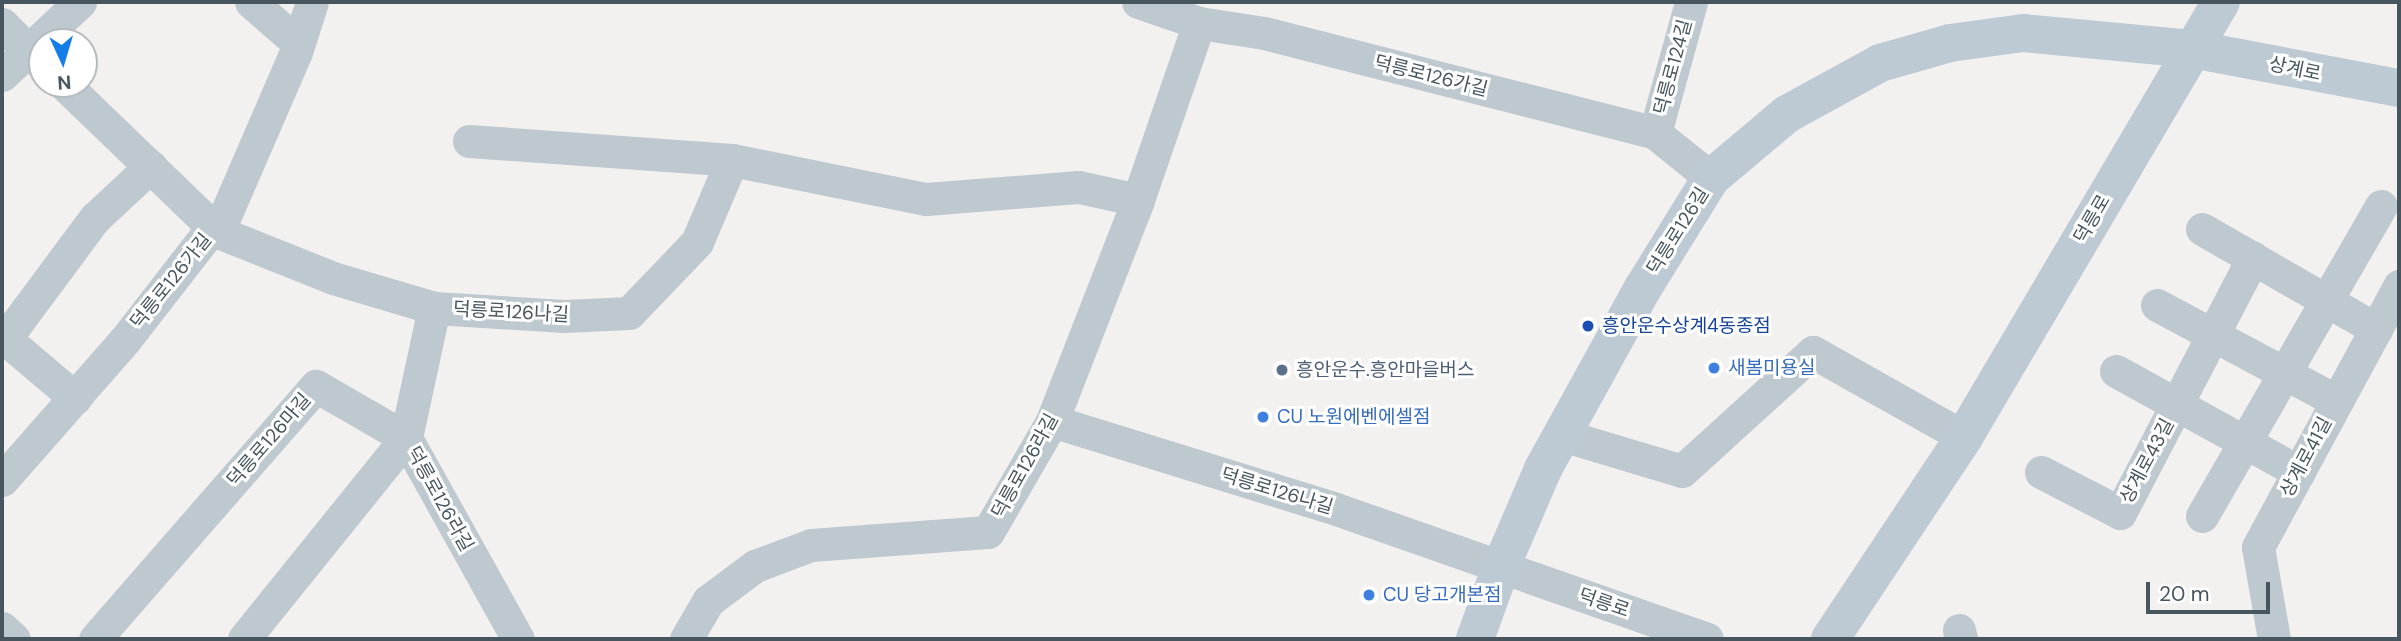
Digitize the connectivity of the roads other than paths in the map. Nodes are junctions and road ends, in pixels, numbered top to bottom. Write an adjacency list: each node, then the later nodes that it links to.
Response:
1 (80, 2): 9 (street)
2 (251, 2): 10 (street)
3 (312, 2): 10 (street, 덕릉로126가길)
4 (1138, 2): 7 (street, 덕릉로126가길)
5 (1691, 2): 17 (street, 덕릉로124길)
6 (2221, 2): 11 (main road, 덕릉로)
7 (1199, 23): 17 (street, 덕릉로126가길); 22 (street, 덕릉로126라길)
8 (2, 24): 12 (street)
9 (59, 28)
10 (298, 43): 25 (street, 덕릉로126가길)
11 (2192, 48): 15 (main road, 상계로); 21 (main road, 덕릉로126길); 41 (main road, 덕릉로)
12 (28, 51)
13 (28, 62): 14 (street)
14 (2, 75)
15 (2399, 88)
16 (79, 98): 20 (street)
17 (1655, 133): 21 (street, 덕릉로126가길)
18 (469, 141): 19 (street)
19 (733, 160): 22 (street); 30 (street, 덕릉로126나길)
20 (151, 166): 25 (street); 33 (street)
21 (1712, 178): 40 (main road, 덕릉로126길)
22 (1138, 200): 39 (street, 덕릉로126라길)
23 (2381, 206): 28 (street)
24 (2202, 229): 26 (street)
25 (218, 232): 30 (street, 덕릉로126나길); 36 (street, 덕릉로126가길)
26 (2253, 257): 28 (street); 32 (street, 상계로43길)
27 (2399, 286): 31 (street, 상계로41길)
28 (2327, 300): 31 (street); 35 (street)
29 (2157, 306): 32 (street)
30 (435, 308): 42 (street, 덕릉로126라길)
31 (2376, 329): 37 (street, 상계로41길)
32 (2213, 335): 35 (street); 38 (street, 상계로43길)
33 (3, 339): 36 (street)
34 (2116, 371): 38 (street, 상계로43길)
35 (2285, 373): 37 (street); 43 (street)
36 (75, 398): 44 (street, 덕릉로126가길)
37 (2337, 401): 46 (street, 상계로41길)
38 (2176, 405): 43 (street, 상계로43길); 45 (street, 상계로43길)
39 (1052, 421): 48 (street, 덕릉로126나길); 54 (street, 덕릉로126라길)
40 (1562, 435): 41 (street); 48 (main road, 덕릉로126길)
41 (1964, 437): 57 (main road, 덕릉로)
42 (406, 438): 51 (street, 덕릉로126마길); 52 (street); 53 (street, 덕릉로126라길)
43 (2244, 442): 46 (street, 상계로43길); 47 (street)
44 (8, 460)
45 (2041, 472)
46 (2299, 472): 58 (street, 상계로41길)
47 (2202, 516)
48 (1501, 567): 55 (main road, 덕릉로126길); 56 (street, 덕릉로)
49 (2, 628): 50 (street)
50 (14, 639)
51 (94, 639)
52 (244, 639)
53 (518, 639)
54 (686, 639)
55 (1475, 639)
56 (1707, 639)
57 (1830, 639)
58 (2274, 639)

